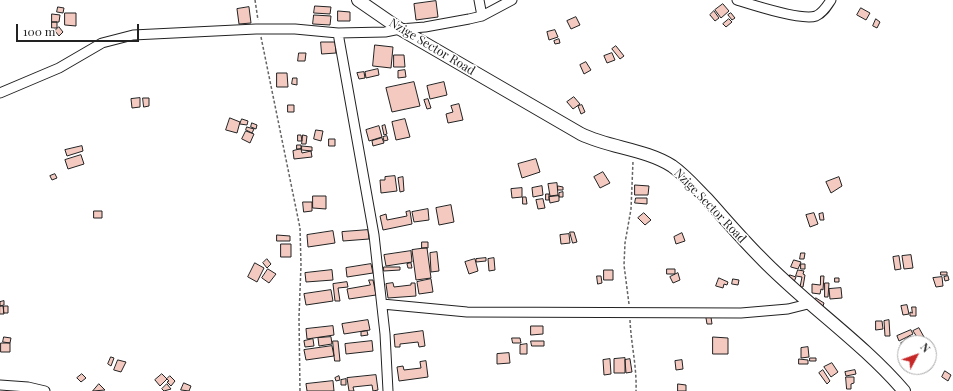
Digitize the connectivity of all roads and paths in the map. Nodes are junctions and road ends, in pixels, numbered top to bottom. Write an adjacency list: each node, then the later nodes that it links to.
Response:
1 (255, 0): 8 (path)
2 (358, 0): 9 (main road, Nzige Sector Road)
3 (479, 0): 7 (street)
4 (512, 0): 7 (street)
5 (737, 0): 6 (street)
6 (831, 0)
7 (482, 16): 9 (street)
8 (260, 29): 10 (street); 11 (street); 18 (path)
9 (400, 29): 10 (street); 12 (main road, Nzige Sector Road)
10 (338, 33): 13 (street)
11 (0, 93)
12 (634, 151): 14 (main road, Nzige Sector Road); 15 (path)
13 (382, 304): 15 (street); 19 (street)
14 (808, 304): 15 (street); 21 (main road, Nzige Sector Road)
15 (629, 312): 20 (path)
16 (0, 384): 17 (street)
17 (45, 391)
18 (300, 391)
19 (388, 391)
20 (636, 391)
21 (904, 391)

